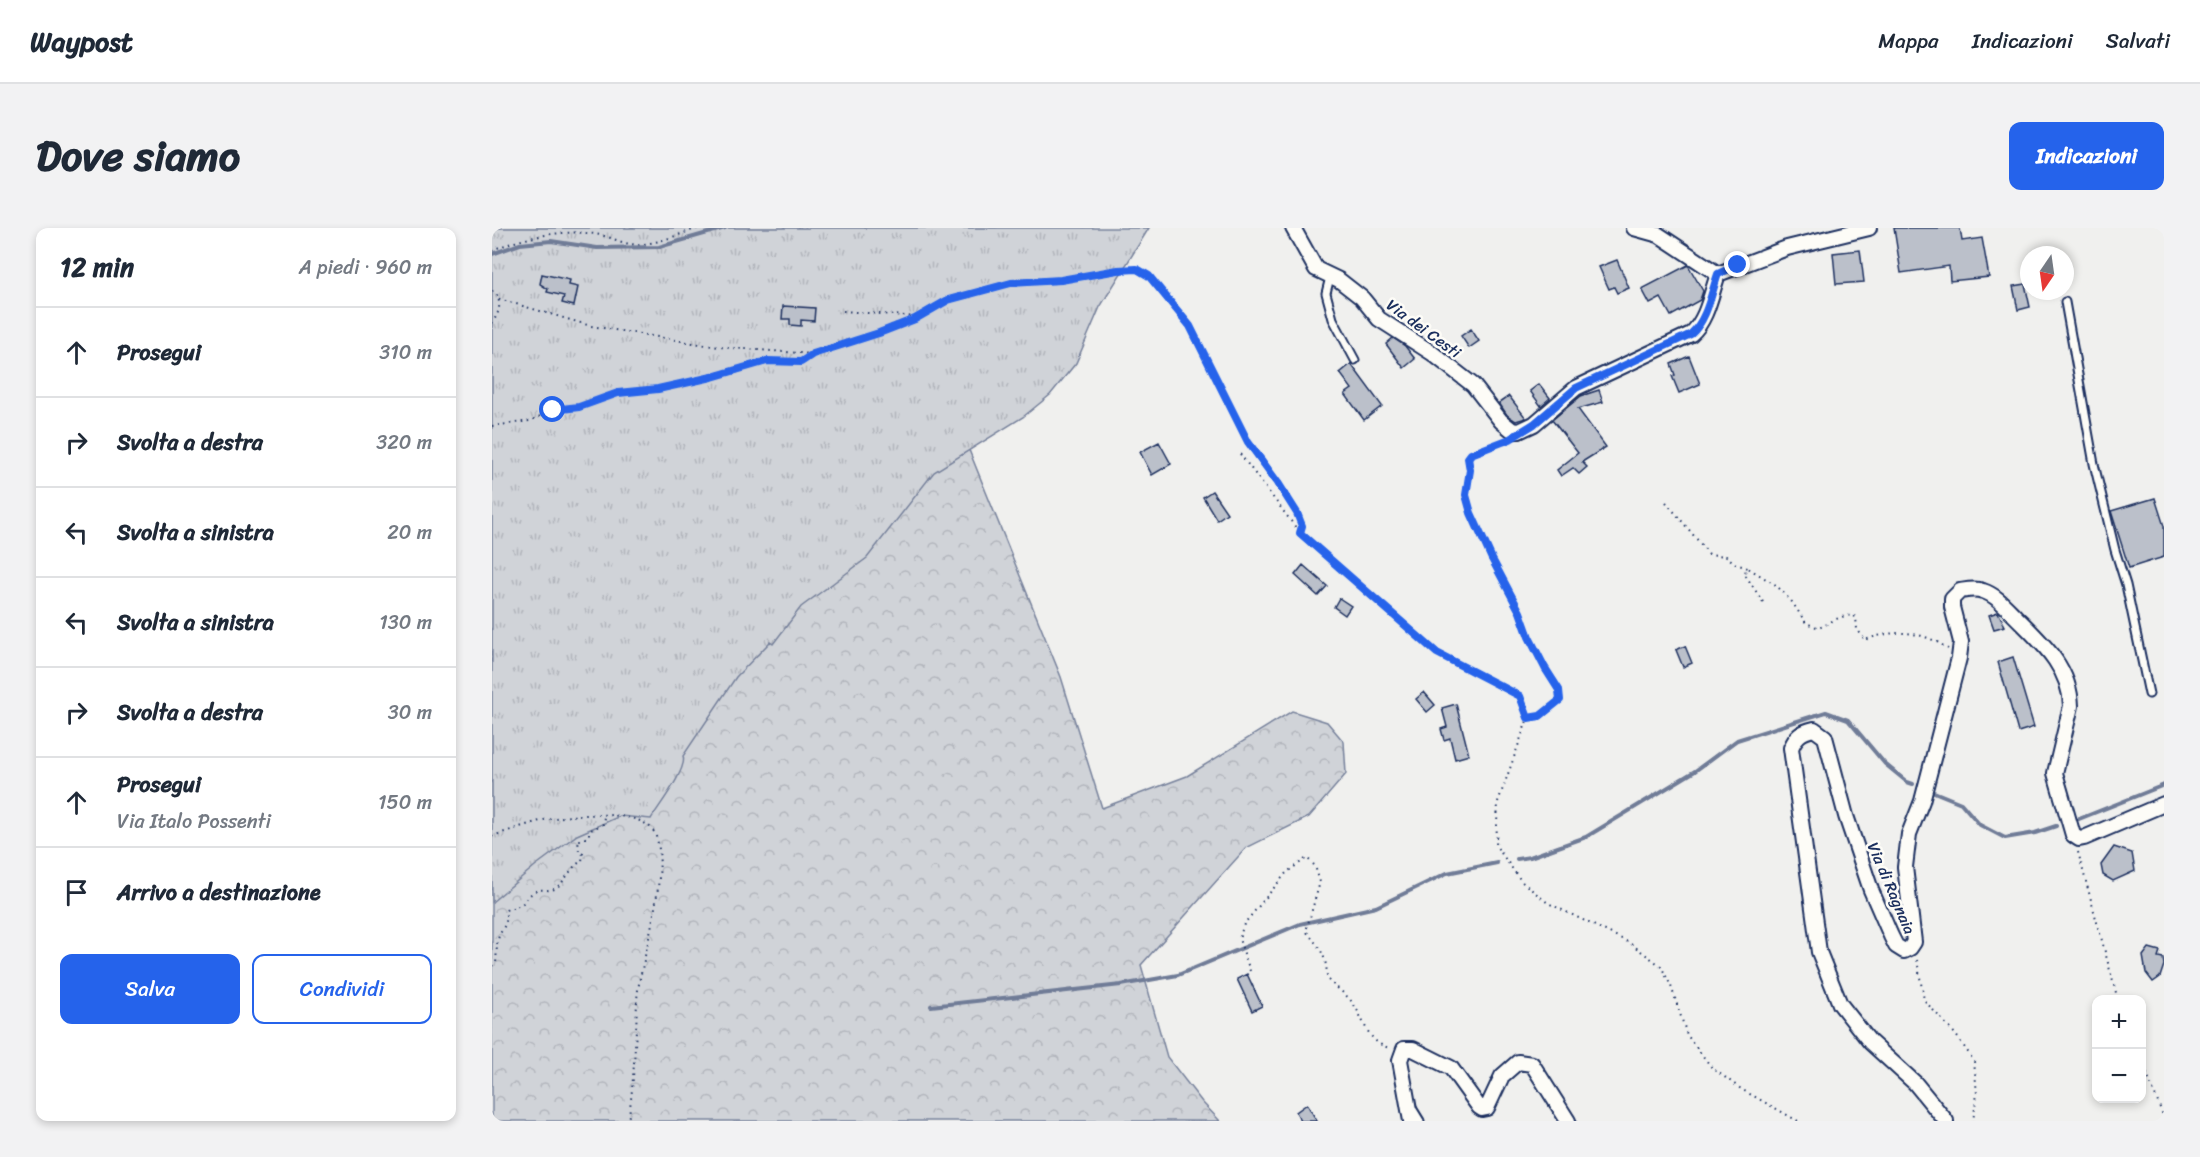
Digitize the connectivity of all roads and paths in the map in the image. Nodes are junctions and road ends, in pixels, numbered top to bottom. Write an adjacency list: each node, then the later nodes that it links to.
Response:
1 (698, 228): 5 (path)
2 (1293, 228): 7 (street, Via dei Cesti)
3 (1634, 228): 6 (street)
4 (1869, 228): 6 (street)
5 (492, 250)
6 (1718, 274): 17 (street)
7 (1330, 277): 15 (lane); 17 (street, Via dei Cesti)
8 (492, 291): 9 (path)
9 (499, 299): 13 (path); 14 (path)
10 (2065, 302): 24 (lane)
11 (843, 312): 12 (path)
12 (918, 317): 14 (path); 20 (path)
13 (492, 323)
14 (813, 354): 16 (path)
15 (1355, 360)
16 (492, 426)
17 (1515, 431): 25 (path)
18 (1240, 454): 20 (path)
19 (1666, 502): 21 (path)
20 (1300, 533): 25 (path)
21 (1748, 568): 22 (path); 23 (path)
22 (1763, 602)
23 (1959, 658): 28 (street, Via di Ragnaia); 30 (street, Via di Ragnaia)
24 (2148, 694)
25 (1528, 718): 42 (path)
26 (2164, 804): 28 (street)
27 (599, 814): 29 (path); 31 (path); 38 (path)
28 (2073, 835): 33 (path)
29 (492, 836)
30 (1914, 942): 43 (street, Via di Ragnaia); 44 (path)
31 (492, 966)
32 (1250, 971): 34 (path)
33 (2117, 995)
34 (1404, 1050): 36 (street); 41 (street)
35 (2146, 1072): 37 (path)
36 (1407, 1101): 39 (street); 40 (lane)
37 (2164, 1118)
38 (628, 1121)
39 (1411, 1121)
40 (1420, 1121)
41 (1568, 1121)
42 (1798, 1121)
43 (1946, 1121)
44 (1973, 1121)

